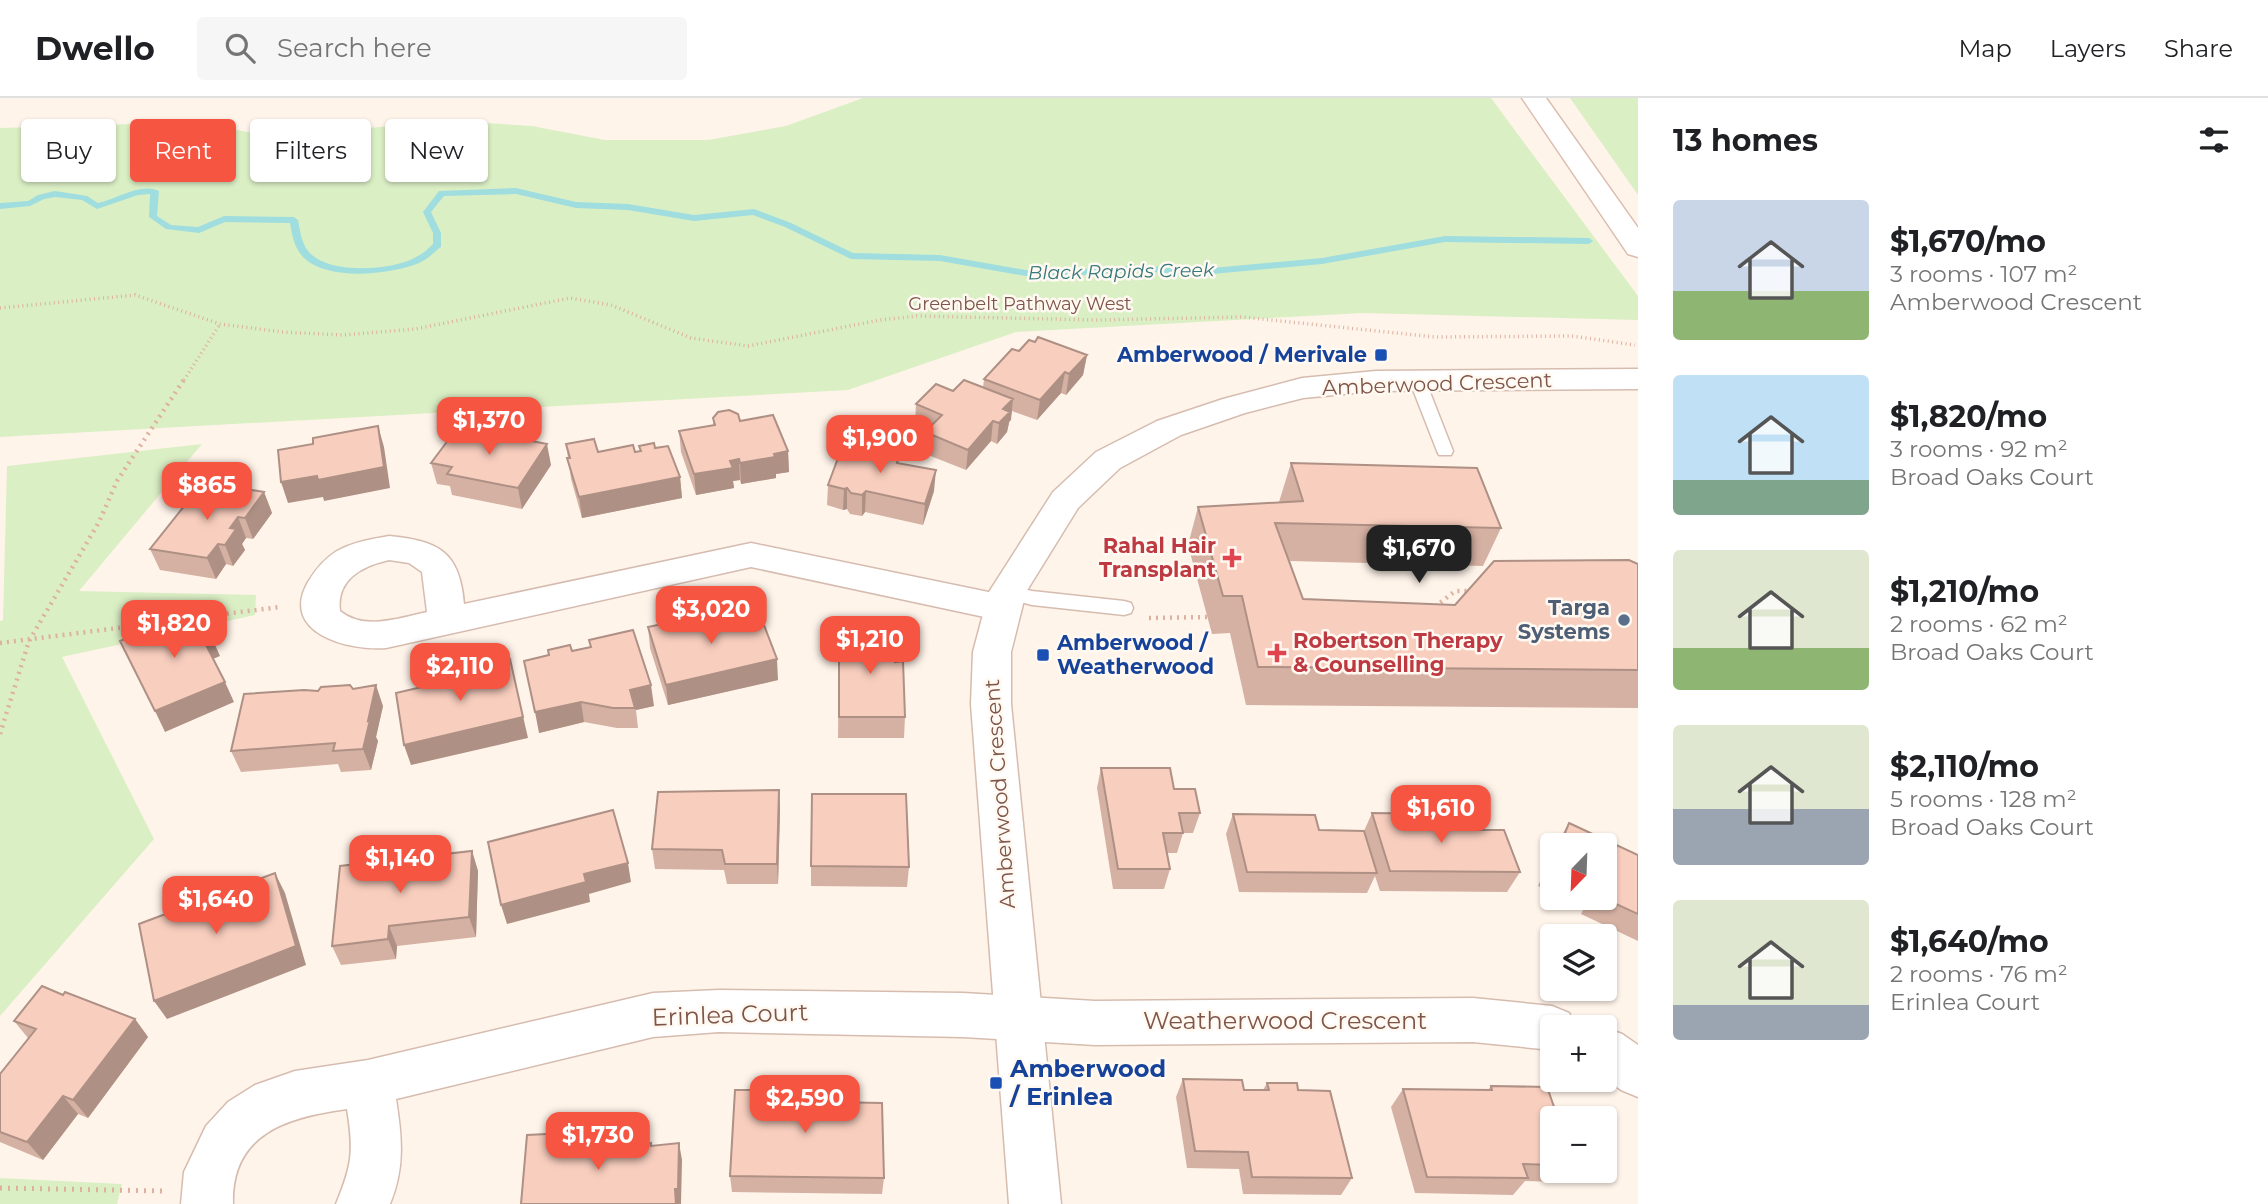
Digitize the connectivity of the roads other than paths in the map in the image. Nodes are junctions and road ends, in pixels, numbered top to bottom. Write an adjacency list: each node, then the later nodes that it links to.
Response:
1 (1534, 98): 2 (street)
2 (1638, 248)
3 (1638, 379): 4 (street, Amberwood Crescent)
4 (1418, 382): 5 (lane); 6 (street, Amberwood Crescent)
5 (1445, 451)
6 (1006, 600): 7 (lane); 8 (street); 9 (street, Amberwood Crescent)
7 (1132, 613)
8 (446, 621): 8 (street)
9 (1016, 1018): 10 (street, Weatherwood Crescent); 13 (street, Erinlea Court); 16 (street, Amberwood Crescent)
10 (1540, 1027)
11 (1617, 1059): 12 (street)
12 (1638, 1074)
13 (368, 1083): 14 (street, Erinlea Court); 15 (street)
14 (207, 1198)
15 (362, 1204)
16 (1034, 1204)

